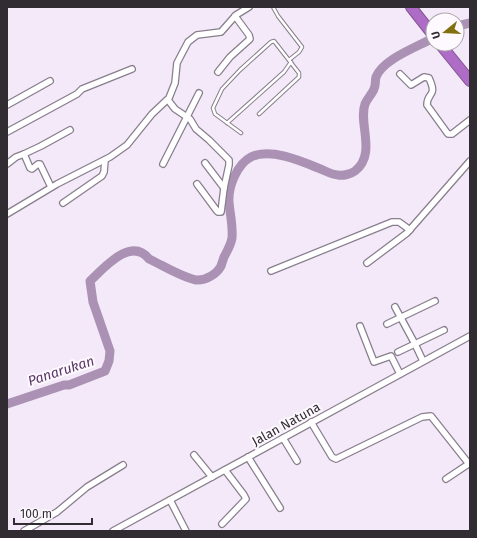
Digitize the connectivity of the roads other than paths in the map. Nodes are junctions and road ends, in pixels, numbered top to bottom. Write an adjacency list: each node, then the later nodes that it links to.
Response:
1 (249, 7): 4 (street)
2 (273, 7): 7 (lane)
3 (411, 7): 5 (highway)
4 (235, 16): 9 (street); 14 (street)
5 (425, 25)
6 (446, 52): 12 (highway)
7 (290, 61): 16 (lane); 19 (lane); 19 (lane)
8 (132, 69): 21 (street)
9 (218, 72)
10 (400, 74): 18 (street)
11 (50, 81): 15 (street)
12 (470, 81)
13 (199, 93): 17 (street)
14 (168, 100): 17 (street); 24 (street)
15 (7, 105)
16 (259, 114)
17 (187, 117): 28 (street); 31 (street)
18 (470, 120)
19 (227, 123): 22 (lane)
20 (70, 130): 23 (street)
21 (7, 132)
22 (241, 133)
23 (24, 154): 27 (street); 30 (street)
24 (105, 160): 30 (street); 32 (street)
25 (470, 161): 34 (street)
26 (205, 163): 31 (street)
27 (7, 164)
28 (163, 164)
29 (197, 184): 31 (street)
30 (51, 187): 33 (street)
31 (224, 188)
32 (62, 203)
33 (7, 214)
34 (410, 230): 35 (street); 36 (street)
35 (367, 263)
36 (271, 271)
37 (435, 301): 39 (street)
38 (395, 307): 39 (street)
39 (401, 318): 40 (street); 44 (street)
40 (387, 324)
41 (360, 326): 47 (street)
42 (444, 330): 44 (street)
43 (470, 336): 46 (street, Jalan Natuna)
44 (415, 344): 45 (street); 46 (street)
45 (398, 352)
46 (423, 361): 47 (street, Jalan Natuna)
47 (400, 374): 48 (street, Jalan Natuna)
48 (311, 422): 49 (street, Jalan Natuna); 53 (street)
49 (283, 438): 51 (street, Jalan Natuna); 52 (street)
50 (194, 455): 56 (street)
51 (248, 457): 55 (street, Jalan Natuna); 59 (street)
52 (297, 461)
53 (469, 463): 57 (street)
54 (123, 466): 61 (street)
55 (225, 470): 56 (street, Jalan Natuna); 60 (street)
56 (212, 477): 58 (street, Jalan Natuna)
57 (446, 479)
58 (170, 500): 62 (street, Jalan Natuna); 63 (street)
59 (280, 508)
60 (222, 524)
61 (24, 531)
62 (112, 531)
63 (186, 531)

